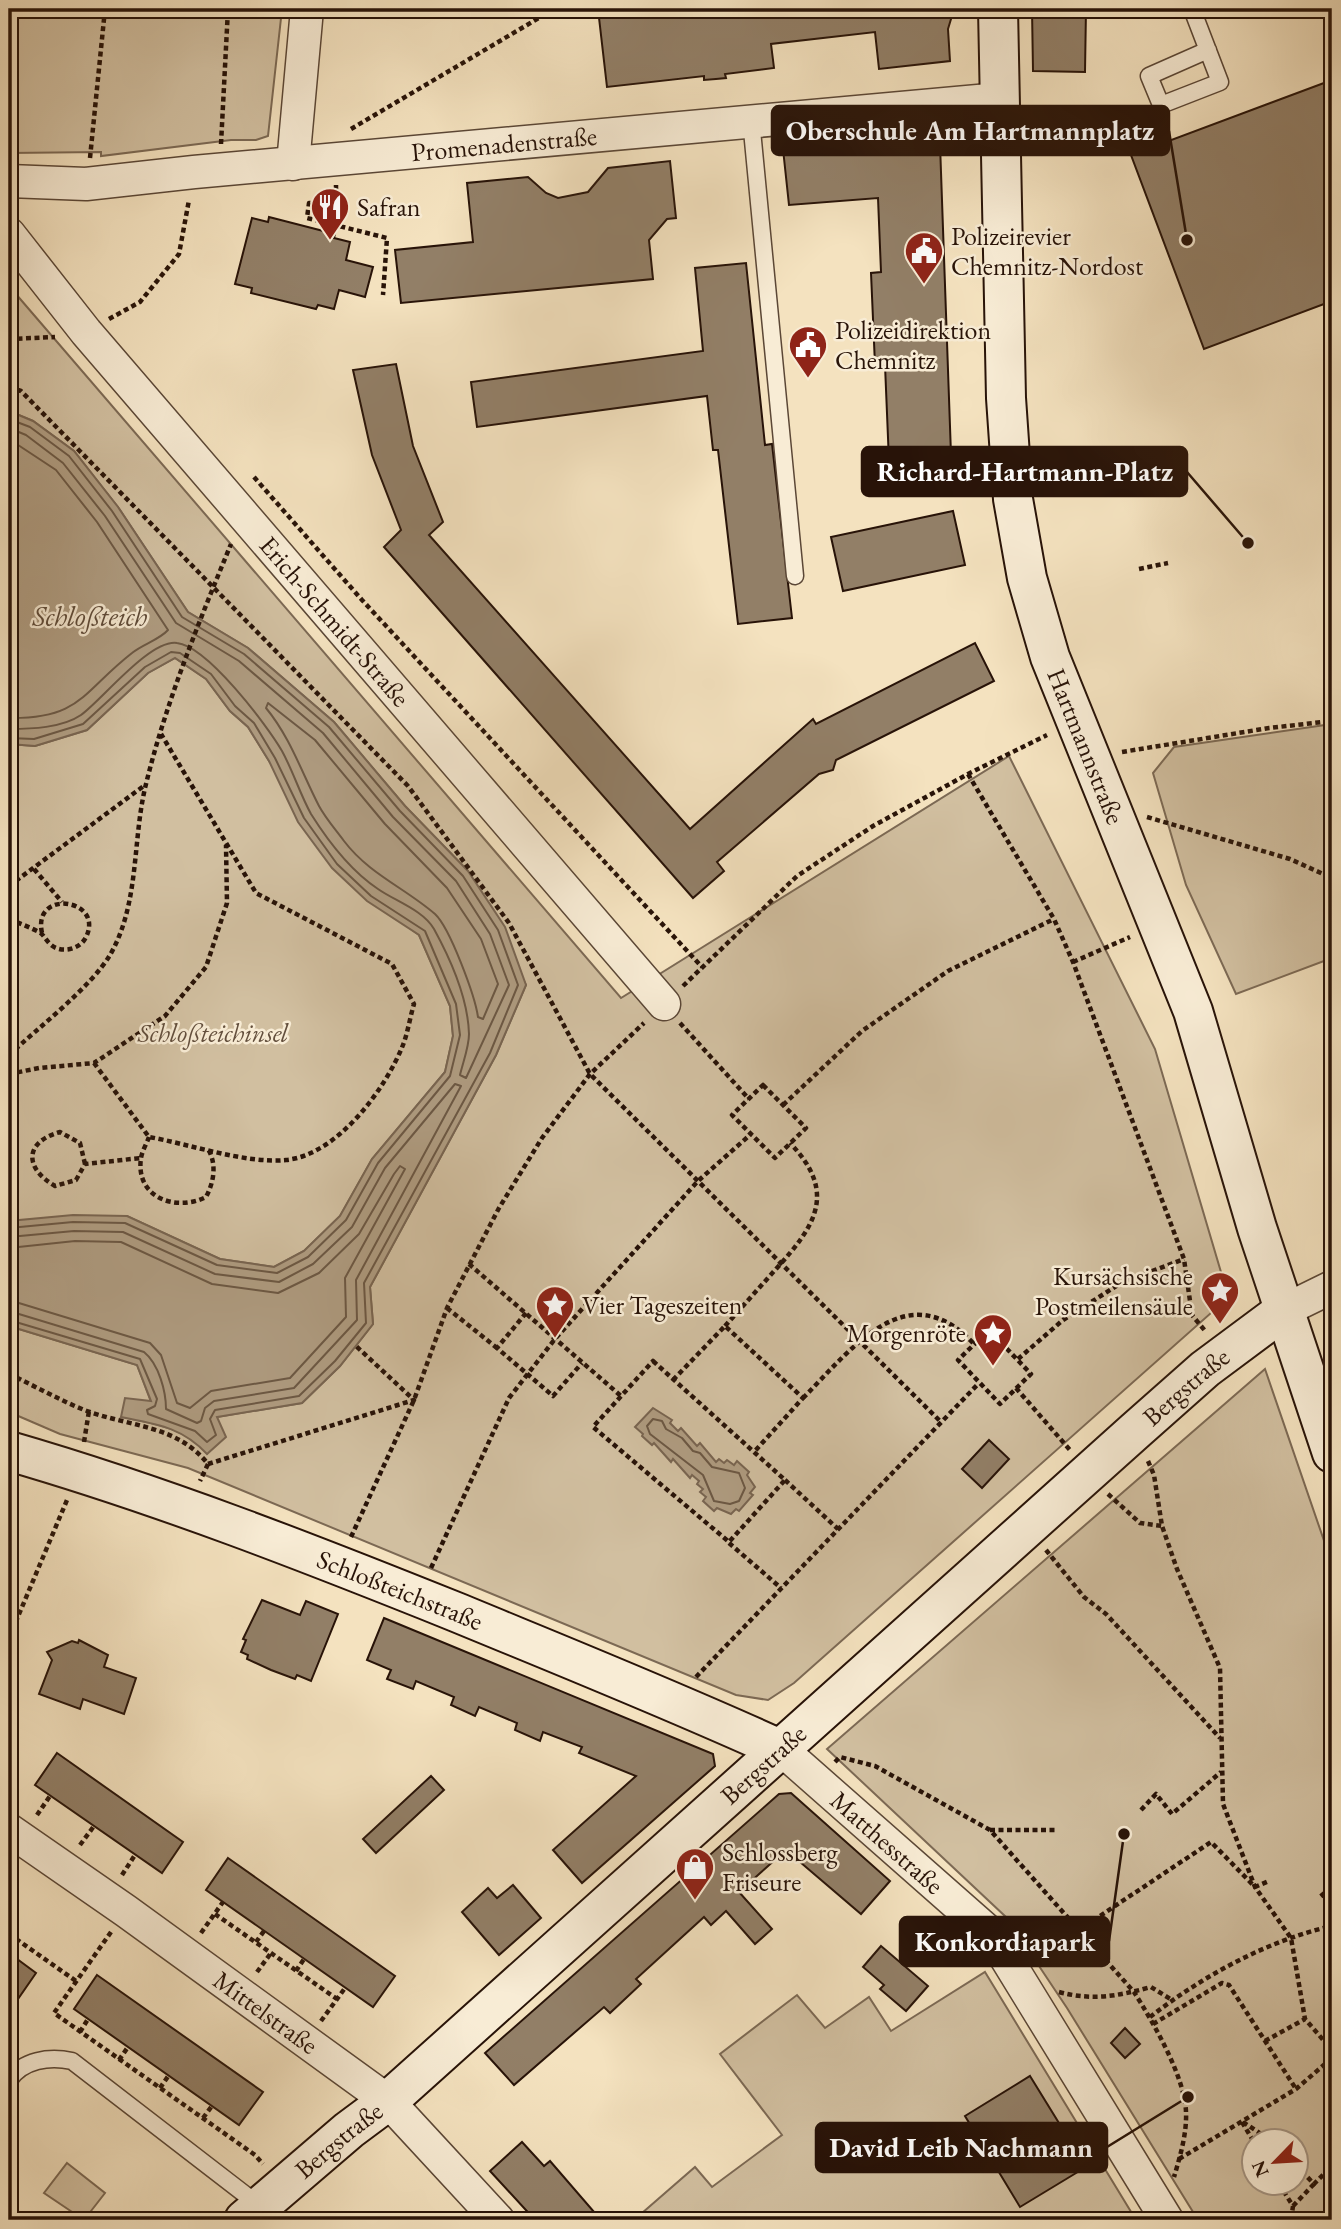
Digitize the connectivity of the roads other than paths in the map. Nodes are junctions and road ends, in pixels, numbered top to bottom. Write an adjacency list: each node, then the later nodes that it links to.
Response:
1 (307, 9): 7 (street)
2 (998, 9): 5 (main road, Hartmannstraße)
3 (1192, 9): 4 (lane)
4 (1208, 50)
5 (1000, 99): 6 (street, Promenadenstraße); 13 (main road, Hartmannstraße)
6 (751, 120): 7 (street, Promenadenstraße); 10 (lane)
7 (293, 163): 8 (street, Promenadenstraße)
8 (9, 181)
9 (9, 234): 11 (street, Erich-Schmidt-Straße)
10 (795, 576)
11 (663, 1004)
12 (1332, 1287): 13 (street)
13 (1283, 1311): 15 (main road, Hartmannstraße); 16 (main road, Bergstraße)
14 (9, 1451): 16 (main road, Schloßteichstraße)
15 (1332, 1453)
16 (782, 1750): 19 (main road, Bergstraße); 20 (street, Matthesstraße)
17 (9, 1830): 19 (street, Mittelstraße)
18 (9, 2080): 21 (lane)
19 (388, 2101): 21 (main road, Bergstraße); 22 (street, Mittelstraße)
20 (1161, 2210)
21 (252, 2213)
22 (498, 2220)

